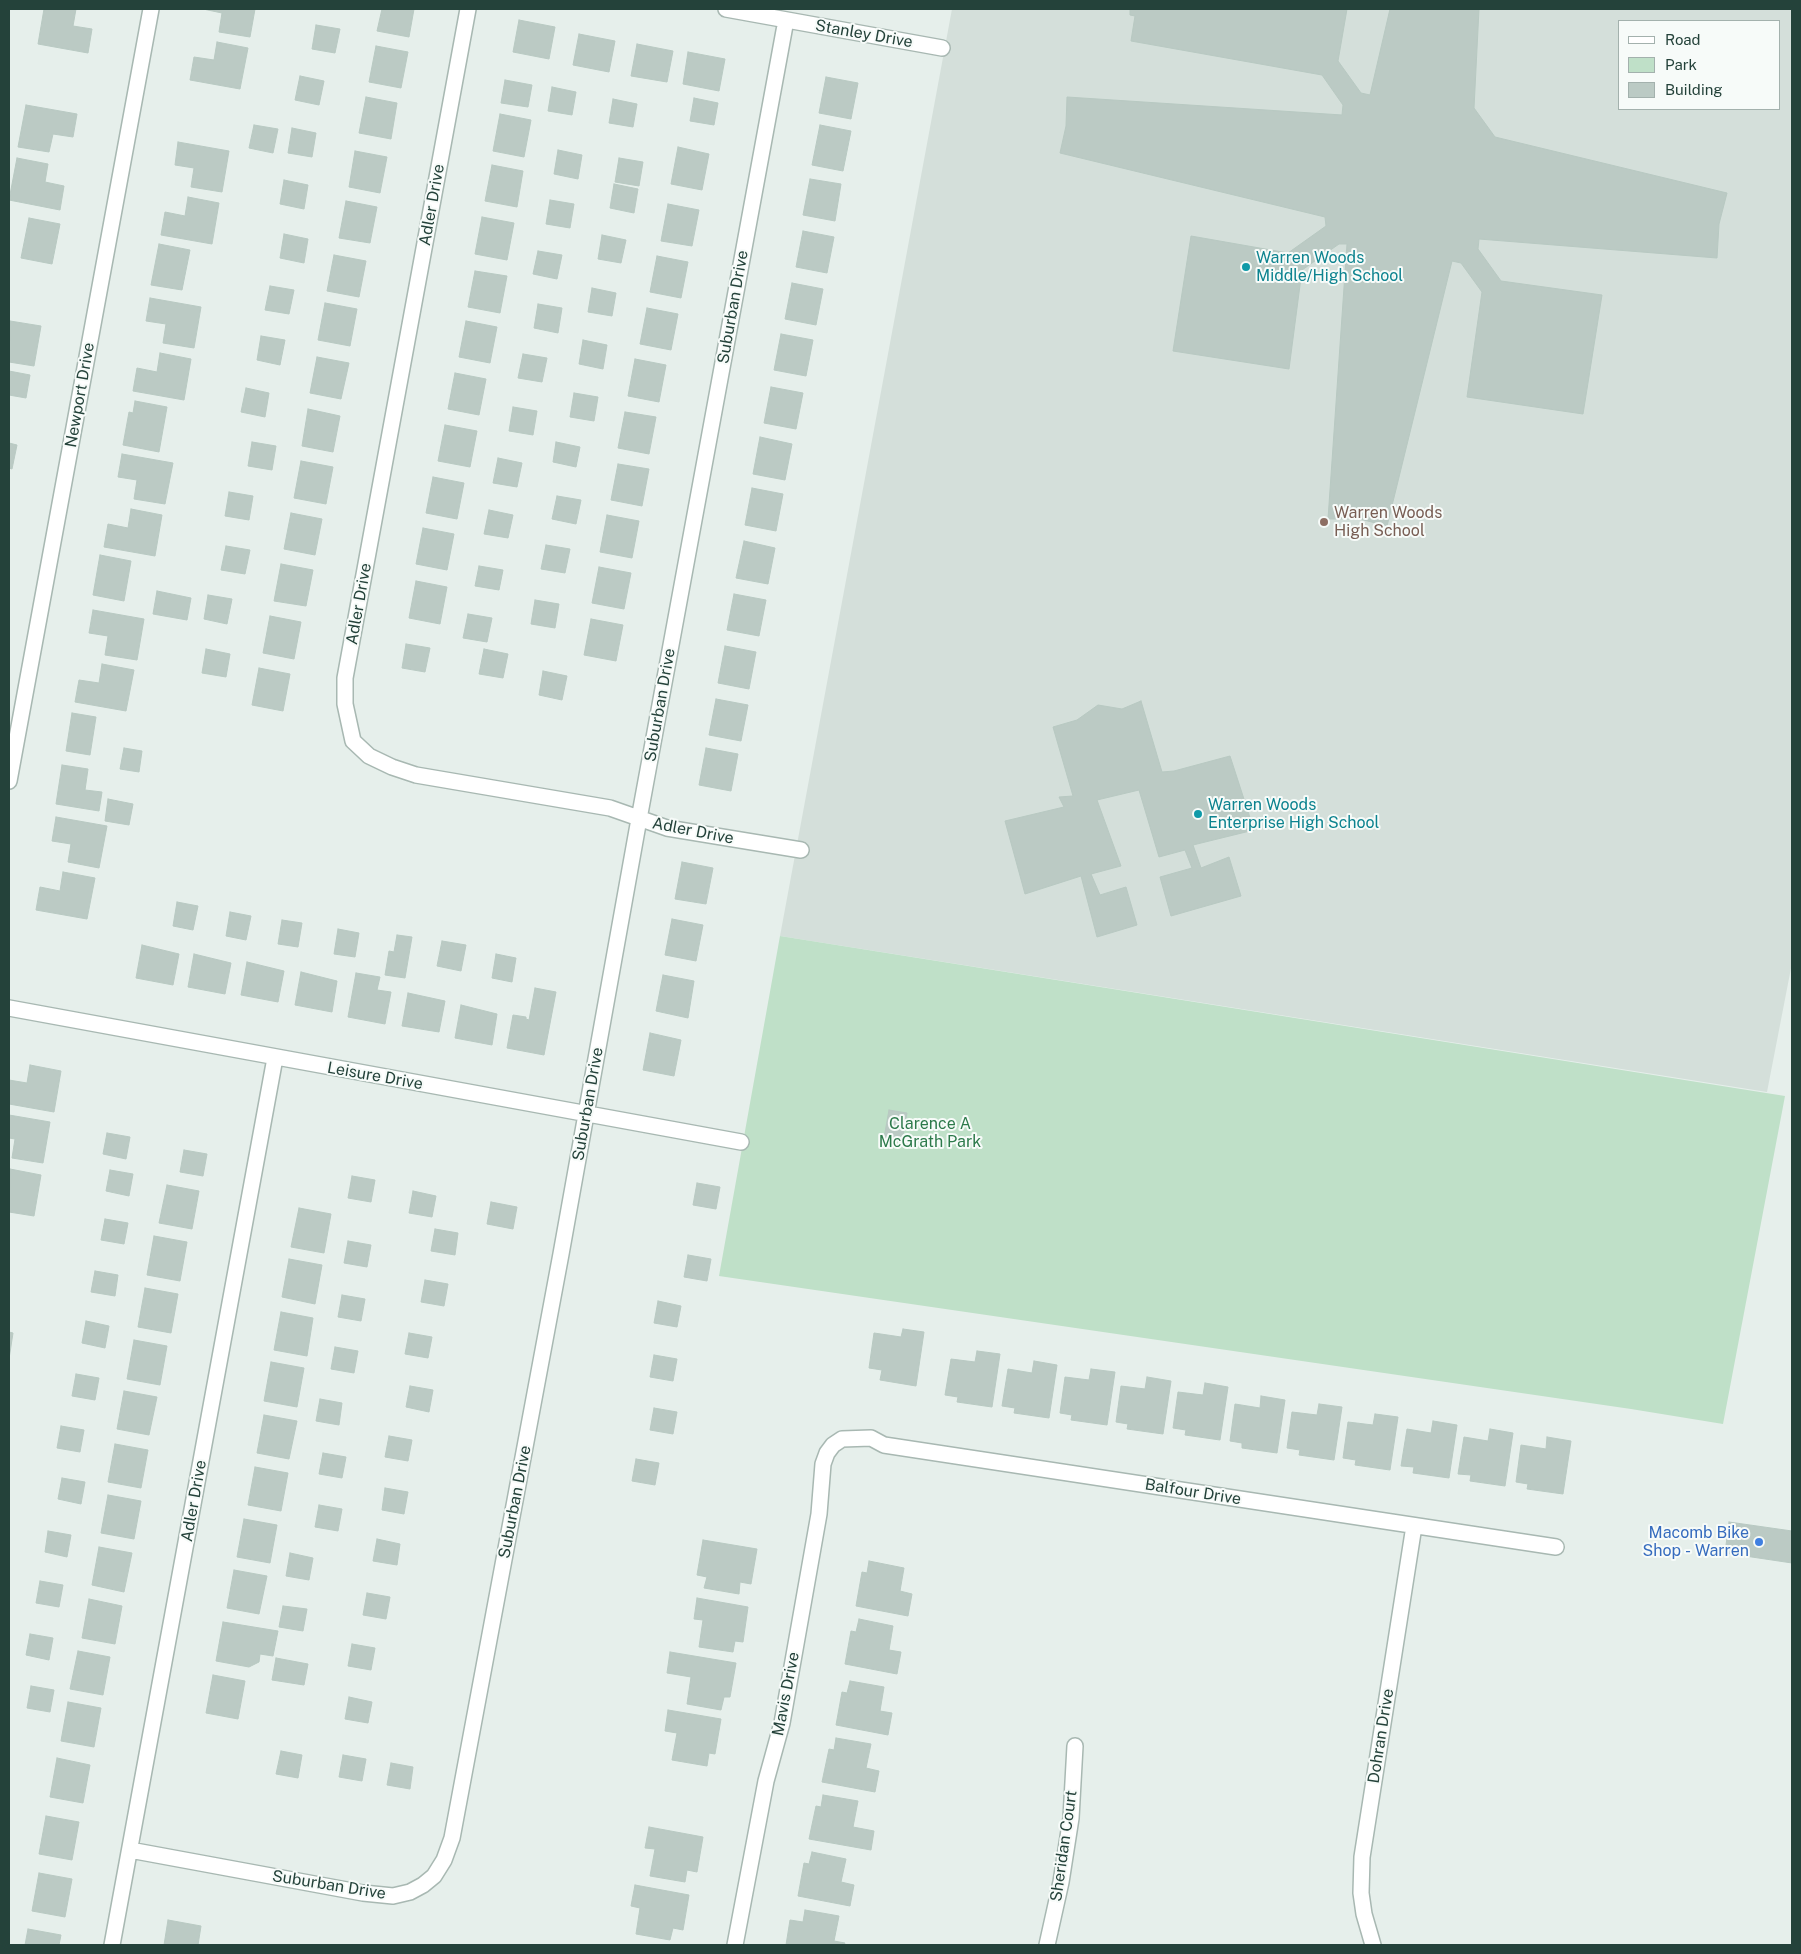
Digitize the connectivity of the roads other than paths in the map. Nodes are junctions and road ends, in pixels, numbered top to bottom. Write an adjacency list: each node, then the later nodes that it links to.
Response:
1 (151, 9): 6 (street, Newport Drive)
2 (468, 9): 7 (street, Adler Drive)
3 (726, 9): 4 (street, Stanley Drive)
4 (786, 20): 5 (street, Stanley Drive); 7 (street, Suburban Drive)
5 (942, 48)
6 (9, 781)
7 (639, 819): 8 (street, Adler Drive); 11 (street, Suburban Drive)
8 (801, 850)
9 (9, 1008): 10 (street, Leisure Drive)
10 (276, 1058): 11 (street, Leisure Drive); 17 (street, Adler Drive)
11 (585, 1115): 12 (street, Leisure Drive); 17 (street, Suburban Drive)
12 (741, 1142)
13 (833, 1445): 14 (street, Balfour Drive); 19 (street, Mavis Drive)
14 (1414, 1526): 15 (street, Balfour Drive); 21 (street, Dohran Drive)
15 (1556, 1546)
16 (1075, 1746): 20 (street, Sheridan Court)
17 (130, 1850): 18 (street, Adler Drive)
18 (112, 1945)
19 (735, 1945)
20 (1047, 1945)
21 (1373, 1945)

